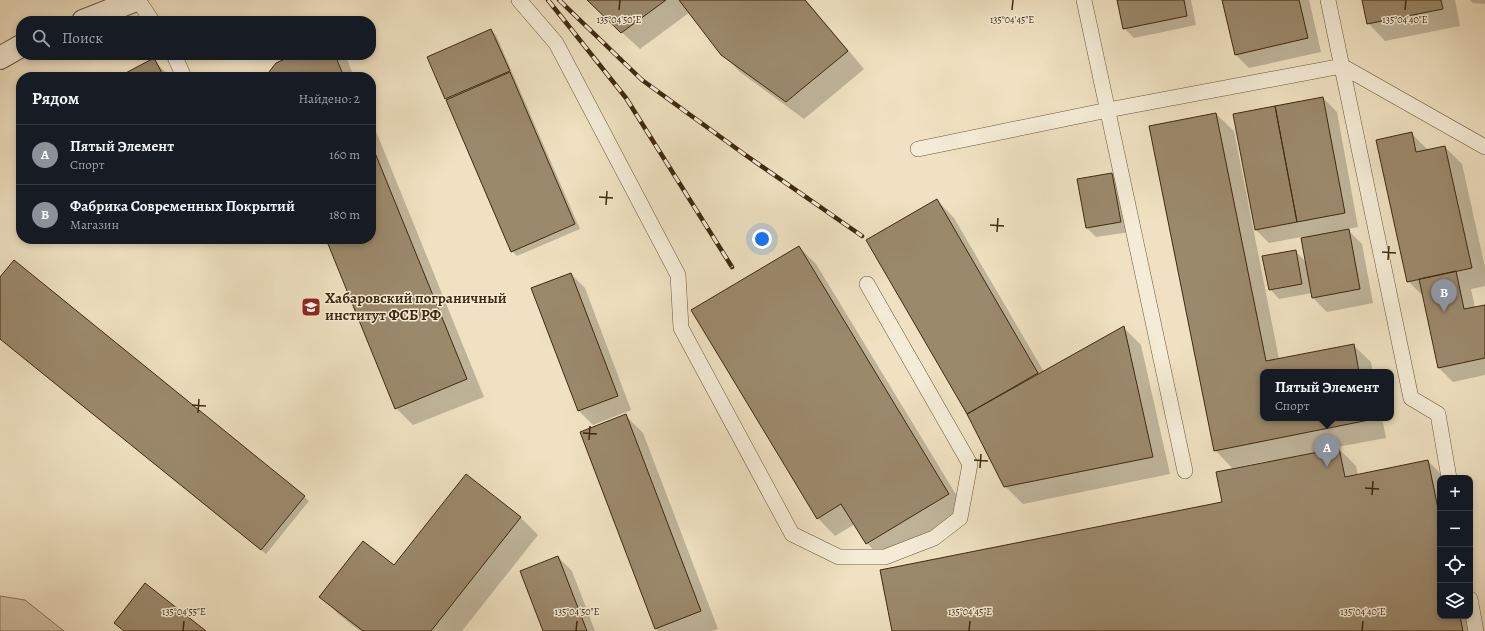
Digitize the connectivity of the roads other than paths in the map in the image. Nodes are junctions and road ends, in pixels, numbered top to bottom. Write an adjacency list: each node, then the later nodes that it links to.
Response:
1 (137, 0): 5 (street); 6 (lane)
2 (519, 0): 15 (lane)
3 (1084, 0): 12 (lane)
4 (1328, 0): 10 (lane)
5 (96, 16)
6 (148, 16)
7 (16, 49): 8 (street)
8 (0, 58)
9 (176, 60): 11 (lane)
10 (1342, 66): 12 (lane); 13 (lane); 17 (lane)
11 (182, 72)
12 (1108, 110): 14 (lane); 16 (lane)
13 (1485, 147)
14 (918, 149)
15 (867, 284)
16 (1185, 471)
17 (1448, 475)
18 (1473, 615): 19 (lane)
19 (1476, 631)

